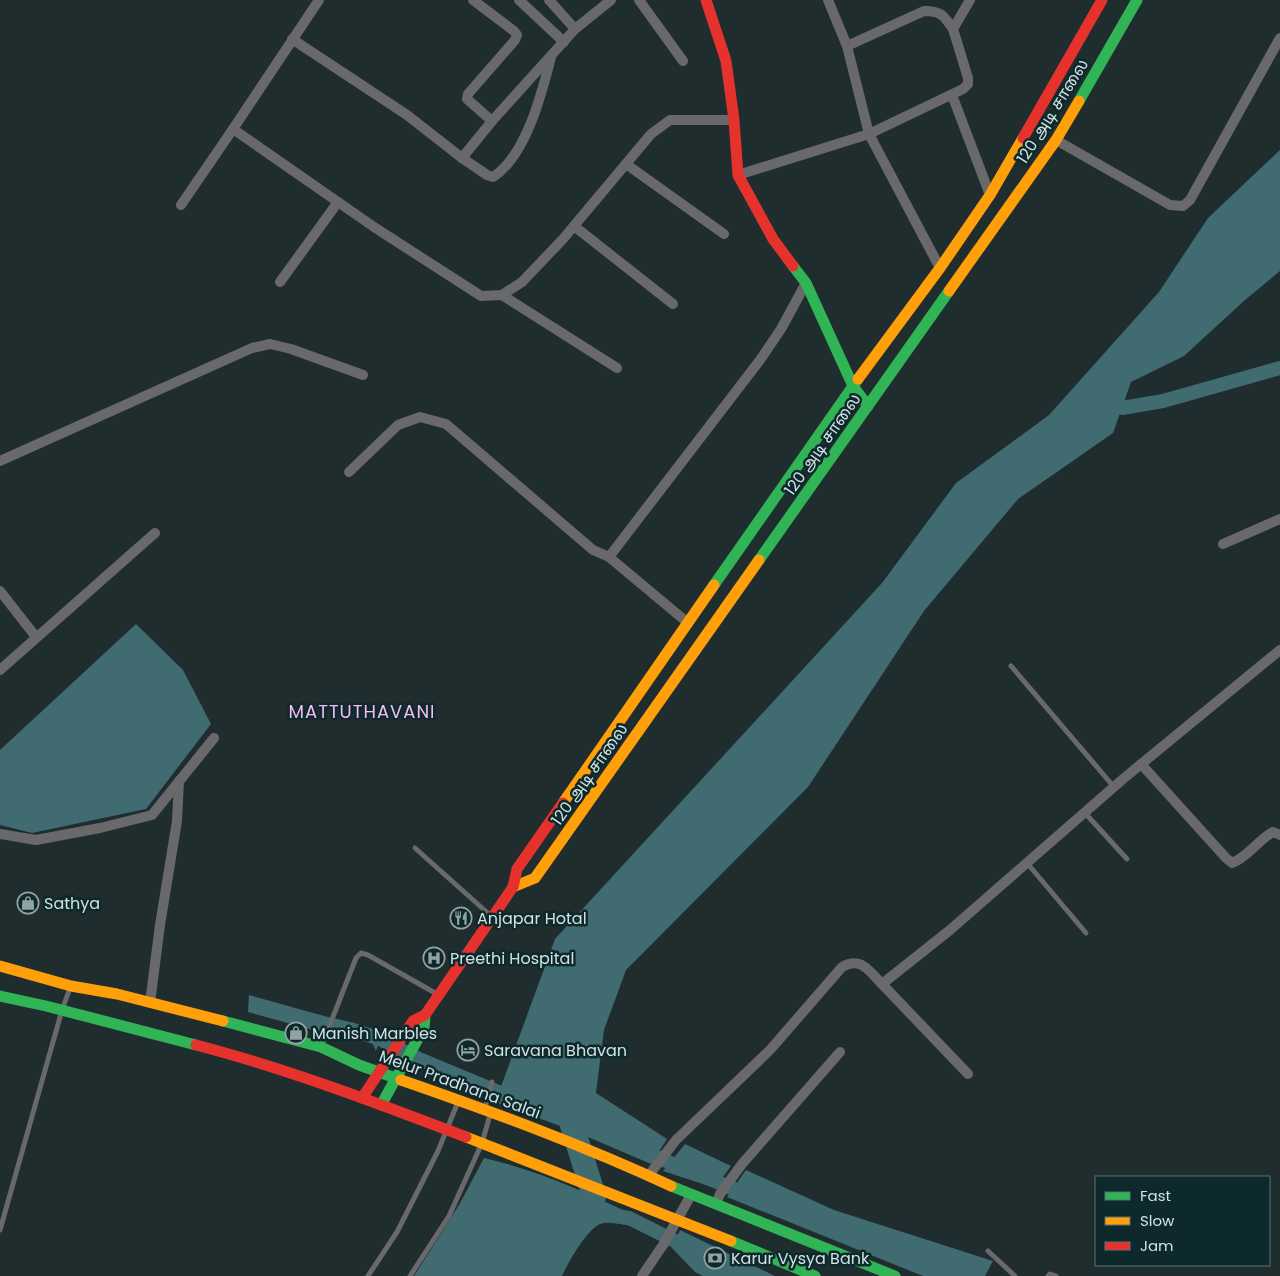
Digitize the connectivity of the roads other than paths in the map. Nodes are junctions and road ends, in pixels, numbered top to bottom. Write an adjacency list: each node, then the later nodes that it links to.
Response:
1 (319, 0): 15 (street)
2 (473, 0): 22 (street)
3 (519, 0): 16 (street)
4 (549, 0): 12 (street)
5 (611, 0): 12 (street)
6 (639, 0): 19 (street)
7 (828, 0): 17 (street)
8 (970, 0): 13 (street)
9 (1102, 0): 29 (main road, 120 அடி சாலை)
10 (1137, 0): 25 (main road, 120 அடி சாலை)
11 (709, 1): 21 (main road)
12 (575, 29): 16 (street)
13 (953, 29): 17 (street); 20 (street)
14 (1280, 38): 25 (street)
15 (292, 39): 23 (street); 26 (street)
16 (564, 42): 18 (street)
17 (847, 46): 24 (street)
18 (552, 54): 22 (street); 26 (street)
19 (683, 61)
20 (952, 95): 24 (street); 29 (street)
21 (734, 120): 27 (street); 28 (main road)
22 (492, 121): 26 (street)
23 (233, 129): 30 (street); 31 (street)
24 (870, 134): 28 (street); 34 (street)
25 (1056, 140): 42 (main road, 120 அடி சாலை)
26 (462, 158)
27 (626, 164): 32 (street); 33 (street)
28 (738, 176): 36 (main road)
29 (990, 195): 34 (main road, 120 அடி சாலை)
30 (338, 202): 35 (street); 37 (street)
31 (181, 205)
32 (574, 226): 37 (street); 38 (street)
33 (724, 234)
34 (940, 268): 41 (main road, 120 அடி சாலை)
35 (280, 282)
36 (806, 283): 41 (main road); 48 (street)
37 (502, 296): 39 (street)
38 (673, 304)
39 (617, 368)
40 (363, 375): 43 (street)
41 (853, 386): 42 (main road); 50 (main road, 120 அடி சாலை)
42 (868, 406): 65 (main road, 120 அடி சாலை)
43 (0, 462)
44 (349, 472): 48 (street)
45 (1280, 519): 47 (street)
46 (155, 533): 51 (street)
47 (1223, 544)
48 (608, 557): 50 (street)
49 (0, 591): 51 (street)
50 (688, 623): 65 (main road, 120 அடி சாலை)
51 (36, 636): 54 (street)
52 (1280, 650): 56 (street)
53 (1012, 666): 58 (lane)
54 (0, 670)
55 (214, 738): 57 (street)
56 (1142, 764): 58 (street); 61 (street)
57 (179, 781): 60 (street); 73 (street)
58 (1114, 787): 59 (street)
59 (1084, 812): 63 (lane); 64 (street)
60 (0, 834)
61 (1280, 835)
62 (415, 848): 66 (lane)
63 (1127, 859)
64 (1027, 863): 67 (lane); 69 (street)
65 (513, 887): 66 (main road, 120 அடி சாலை)
66 (493, 918): 71 (main road, 120 அடி சாலை)
67 (1086, 933)
68 (0, 966): 70 (main road, Melur Pradhana Salai)
69 (882, 984): 79 (street); 88 (street)
70 (71, 986): 73 (main road, Melur Pradhana Salai); 74 (lane)
71 (439, 995): 75 (main road, 120 அடி சாலை); 76 (lane)
72 (0, 996): 74 (main road)
73 (150, 1003): 76 (main road, Melur Pradhana Salai)
74 (62, 1010): 82 (main road); 92 (lane)
75 (425, 1015): 78 (main road, 120 அடி சாலை); 80 (main road, 120 அடி சாலை)
76 (321, 1048): 78 (main road, Melur Pradhana Salai)
77 (840, 1052): 90 (street)
78 (379, 1072): 80 (main road, Melur Pradhana Salai); 82 (main road, 120 அடி சாலை)
79 (968, 1074)
80 (396, 1079): 83 (main road, Melur Pradhana Salai); 84 (main road, 120 அடி சாலை)
81 (492, 1082): 85 (lane)
82 (362, 1098): 84 (main road)
83 (458, 1101): 85 (main road, Melur Pradhana Salai); 86 (lane)
84 (382, 1106): 86 (main road)
85 (487, 1108): 87 (lane); 88 (main road, Melur Pradhana Salai)
86 (448, 1130): 87 (main road); 94 (lane)
87 (482, 1143): 91 (main road); 95 (lane)
88 (652, 1172): 89 (main road, Melur Pradhana Salai)
89 (691, 1195): 90 (main road, Melur Pradhana Salai); 91 (street)
90 (718, 1199): 98 (main road, Melur Pradhana Salai)
91 (675, 1223): 96 (street); 97 (main road)
92 (0, 1230)
93 (988, 1251): 99 (lane)
94 (368, 1276)
95 (410, 1276)
96 (642, 1276)
97 (816, 1276)
98 (895, 1276)
99 (1015, 1276)
100 (1048, 1276): 101 (lane)
101 (1056, 1276)

